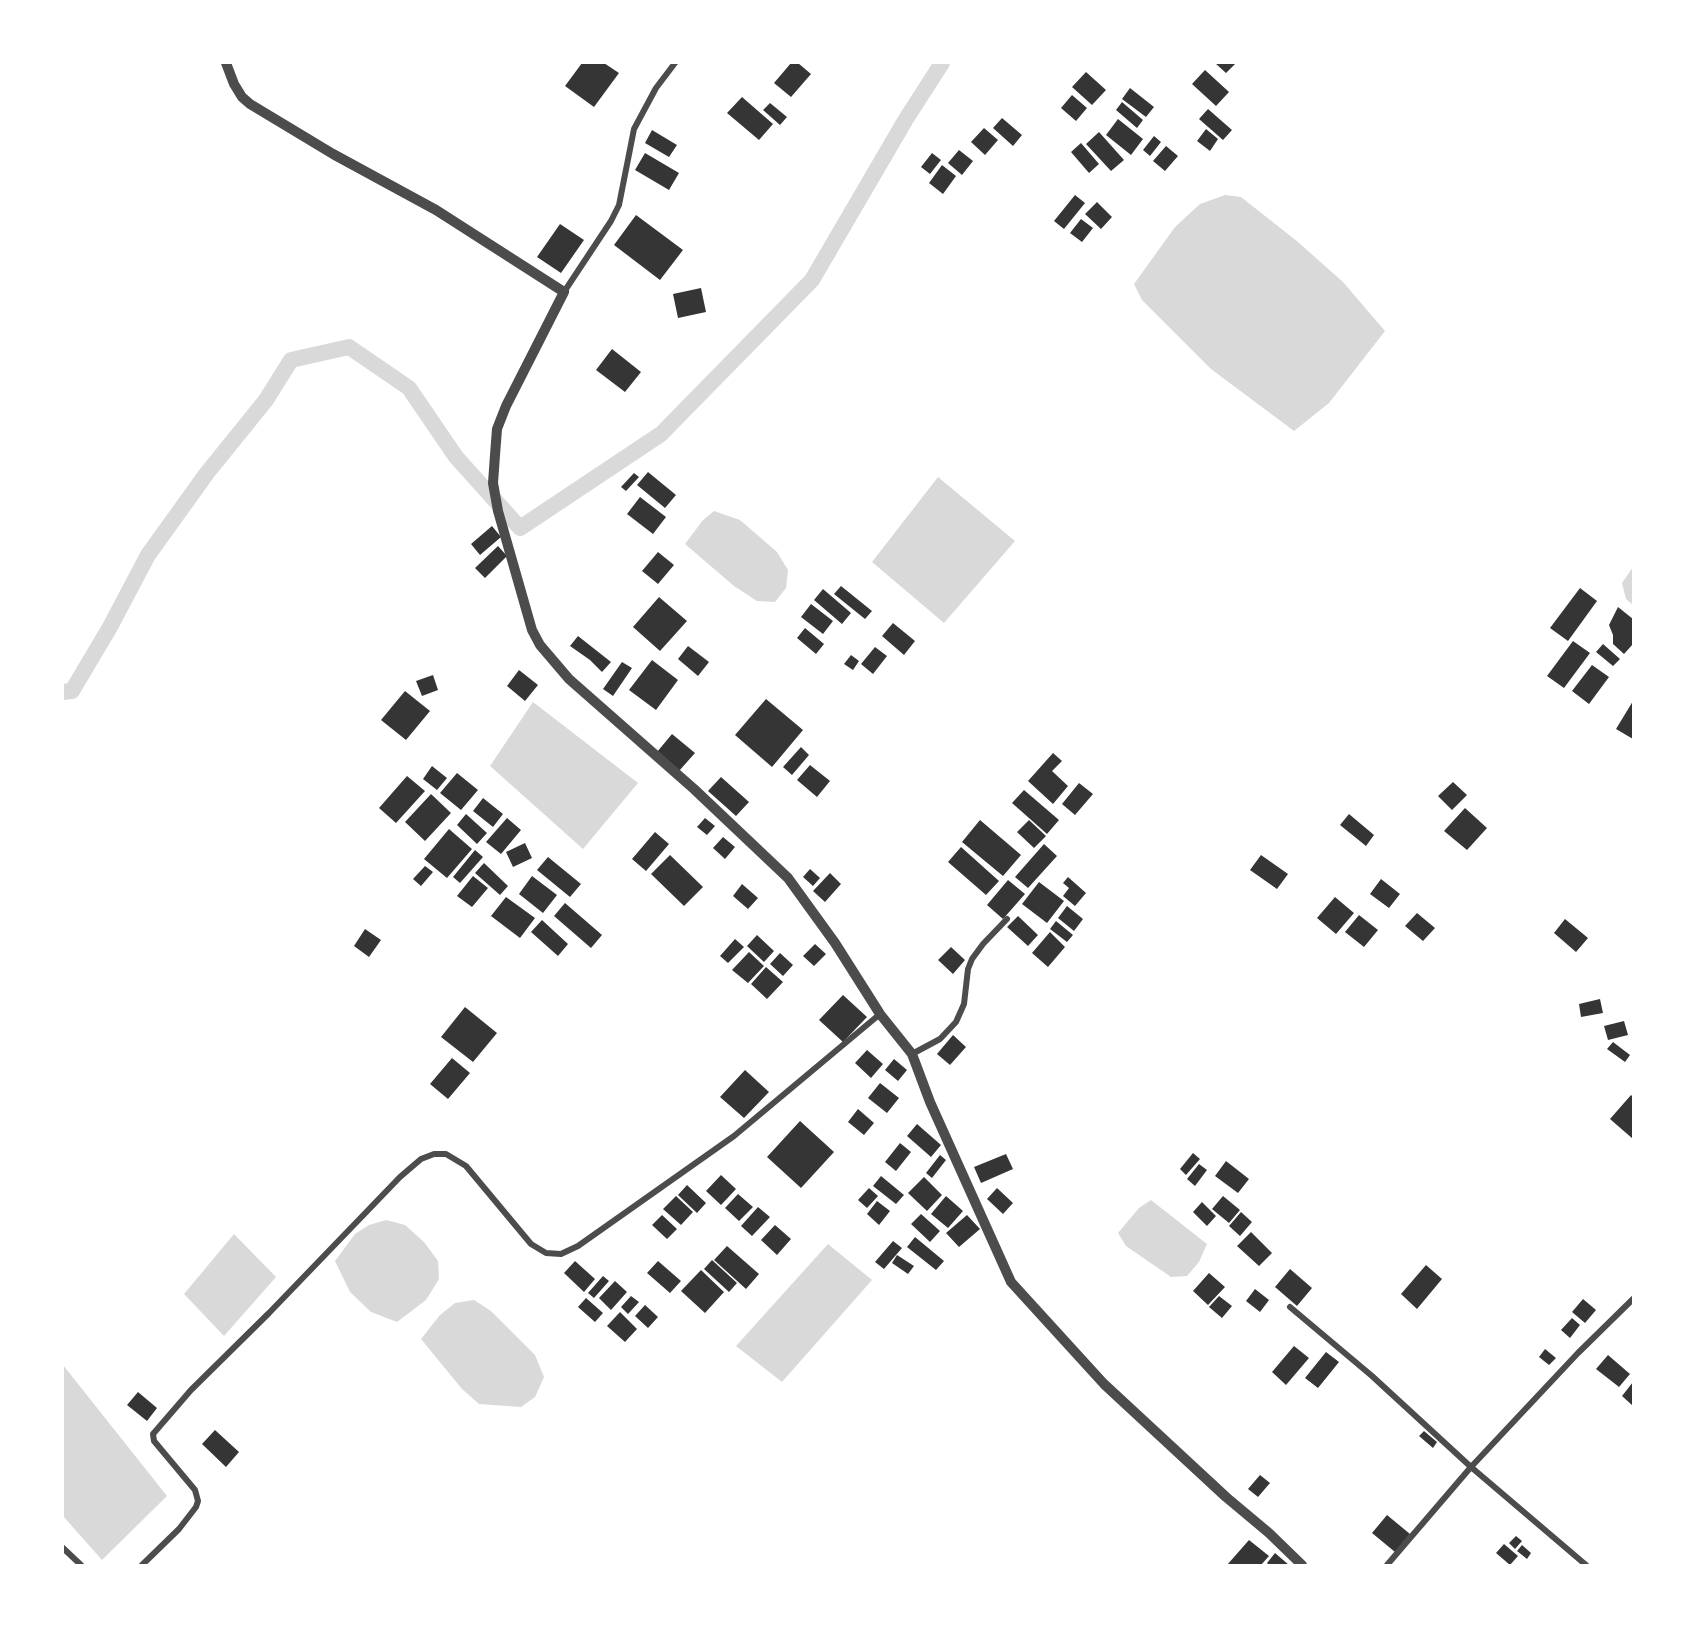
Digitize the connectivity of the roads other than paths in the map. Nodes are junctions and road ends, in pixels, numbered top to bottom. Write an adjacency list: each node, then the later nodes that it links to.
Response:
1 (226, 63): 3 (street)
2 (675, 63): 3 (street)
3 (564, 292): 5 (street)
4 (1007, 919): 6 (street)
5 (880, 1014): 6 (street); 12 (street)
6 (912, 1054): 13 (street)
7 (1633, 1299): 9 (street)
8 (1290, 1307): 9 (street)
9 (1471, 1467): 14 (street); 15 (street)
10 (63, 1548): 11 (street)
11 (81, 1565)
12 (142, 1565)
13 (1302, 1565)
14 (1387, 1565)
15 (1586, 1565)

